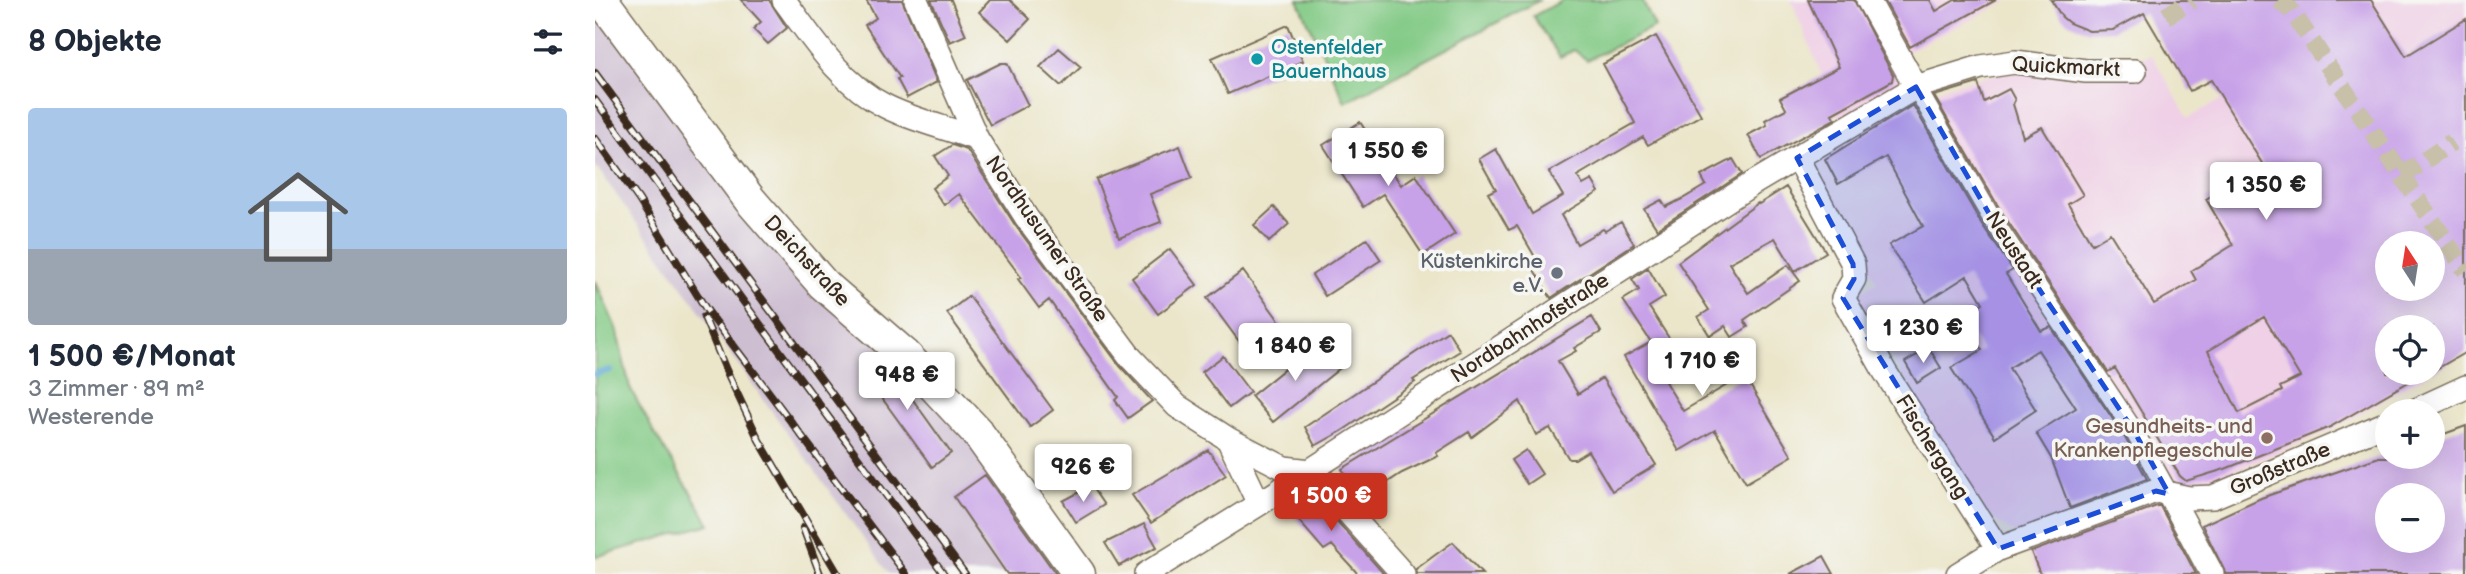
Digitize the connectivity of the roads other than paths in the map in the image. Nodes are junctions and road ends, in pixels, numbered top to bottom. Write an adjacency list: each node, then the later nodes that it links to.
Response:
1 (602, 0): 17 (main road, Deichstraße)
2 (784, 0): 7 (street)
3 (916, 0): 7 (street, Nordhusumer Straße)
4 (1868, 0): 6 (street, Neustadt)
5 (2135, 71): 6 (street, Quickmarkt)
6 (1916, 88): 8 (street, Nordbahnhofstraße); 14 (street, Neustadt)
7 (977, 139): 12 (street, Nordhusumer Straße)
8 (1797, 158): 13 (street, Nordbahnhofstraße); 16 (street, Fischergang)
9 (2466, 387): 10 (street)
10 (2440, 399)
11 (2375, 429): 14 (street, Großstraße)
12 (1228, 439): 13 (street, Nordhusumer Straße); 15 (street)
13 (1311, 471): 15 (street, Nordbahnhofstraße); 19 (street)
14 (2169, 494): 16 (street, Großstraße); 21 (street)
15 (1259, 504): 18 (street, Nordbahnhofstraße)
16 (1998, 548): 20 (street, Großstraße)
17 (1079, 574)
18 (1146, 574)
19 (1403, 574)
20 (1958, 574)
21 (2212, 574)

